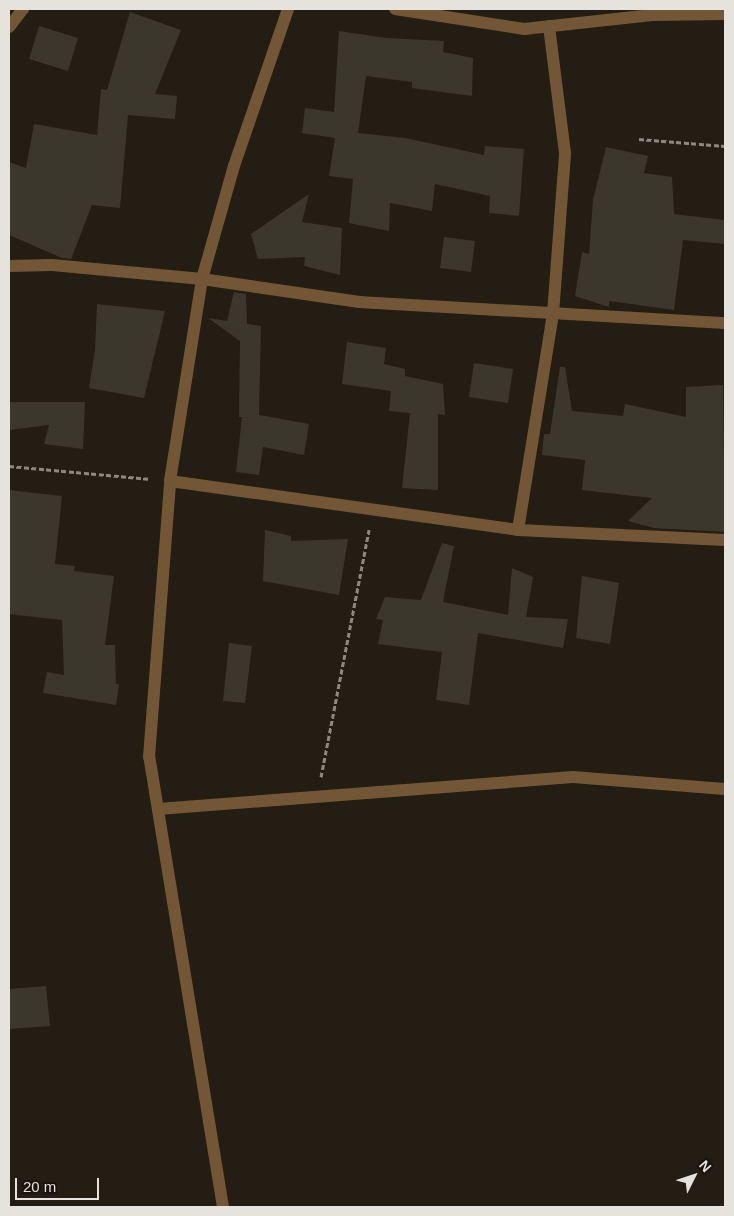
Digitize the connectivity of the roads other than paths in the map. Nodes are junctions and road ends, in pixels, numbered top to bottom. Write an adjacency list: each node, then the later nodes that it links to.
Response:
1 (23, 9): 6 (street)
2 (288, 9): 8 (street)
3 (395, 9): 5 (street)
4 (725, 14): 5 (street)
5 (549, 26): 9 (street)
6 (9, 27)
7 (9, 266): 8 (street)
8 (202, 279): 9 (street); 11 (street)
9 (553, 314): 10 (street); 12 (street)
10 (725, 323)
11 (170, 481): 12 (street); 15 (street)
12 (518, 530): 13 (street)
13 (725, 540)
14 (725, 789): 15 (street)
15 (158, 810): 16 (street)
16 (223, 1207)

